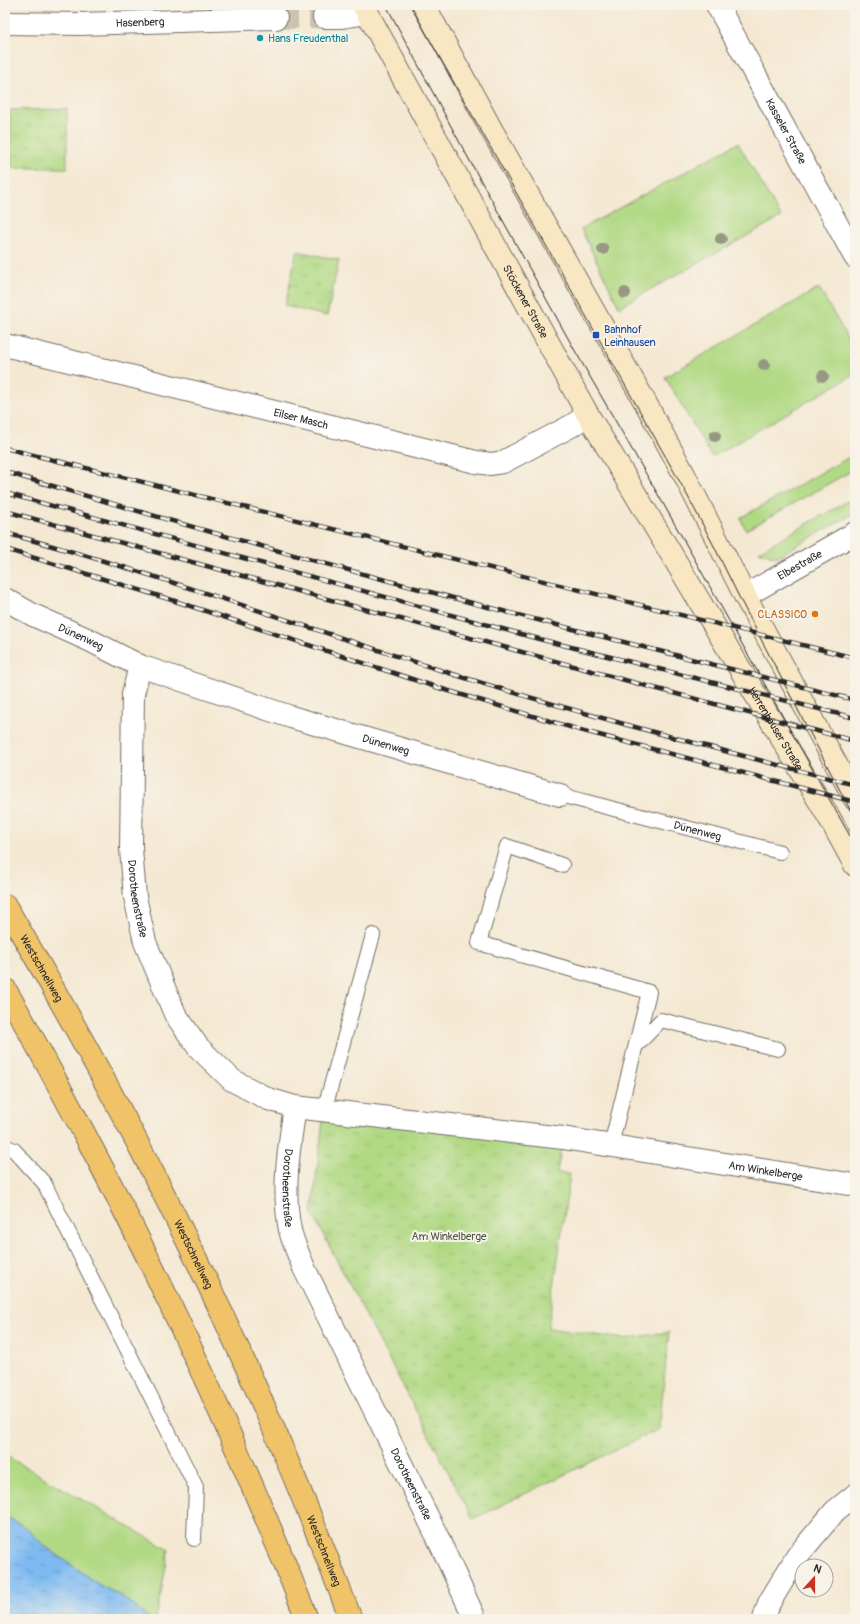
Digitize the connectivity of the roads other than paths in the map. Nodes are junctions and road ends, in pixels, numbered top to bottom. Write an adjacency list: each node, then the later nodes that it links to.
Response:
1 (424, 5): 12 (street)
2 (717, 5): 7 (street, Kasseler Straße)
3 (366, 9): 4 (street); 9 (street, Stöckener Straße)
4 (324, 17)
5 (276, 18): 6 (street, Hasenberg)
6 (5, 23)
7 (855, 257)
8 (5, 345): 9 (street, Eilser Masch)
9 (588, 415): 11 (street, Stöckener Straße)
10 (855, 533): 12 (street, Elbestraße)
11 (696, 593): 19 (street, Herrenhäuser Straße)
12 (745, 596): 16 (street)
13 (5, 599): 14 (street, Dünenweg)
14 (140, 666): 15 (street, Dünenweg); 25 (street, Dorotheenstraße)
15 (560, 795): 17 (lane, Dünenweg)
16 (855, 799)
17 (780, 852)
18 (562, 865): 23 (lane)
19 (855, 865)
20 (5, 905): 33 (highway, Westschnellweg)
21 (373, 935): 26 (lane)
22 (5, 989): 32 (highway)
23 (636, 1045): 24 (lane); 27 (lane)
24 (778, 1049)
25 (295, 1107): 26 (street, Am Winkelberge); 34 (street, Dorotheenstraße)
26 (324, 1111): 27 (street, Am Winkelberge)
27 (611, 1145): 29 (street, Am Winkelberge)
28 (5, 1146): 31 (lane)
29 (855, 1185)
30 (855, 1495): 35 (street)
31 (194, 1538)
32 (307, 1619)
33 (351, 1619)
34 (475, 1619)
35 (764, 1619)

